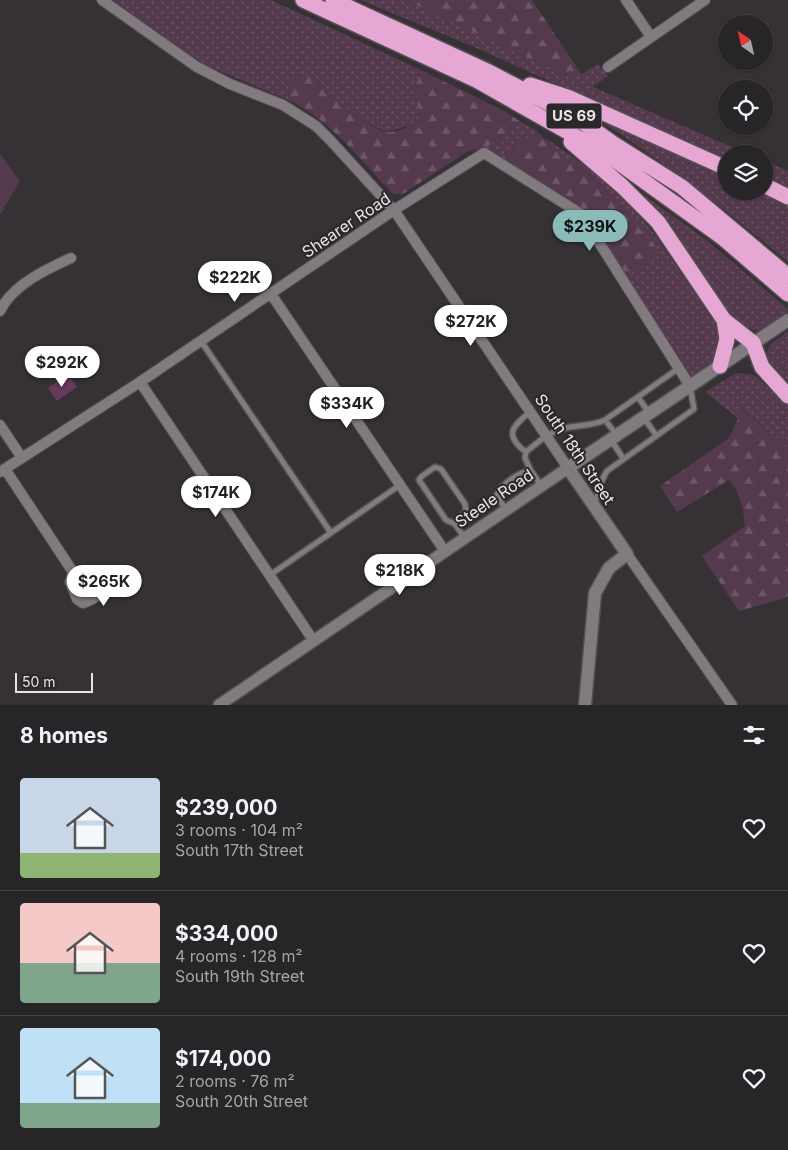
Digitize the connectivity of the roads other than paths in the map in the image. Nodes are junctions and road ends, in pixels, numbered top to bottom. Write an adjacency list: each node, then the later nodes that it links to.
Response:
1 (102, 0): 13 (street, South 18th Street)
2 (303, 0): 9 (highway, US 69)
3 (334, 0): 8 (highway, US 69)
4 (626, 0): 6 (street)
5 (705, 0): 6 (street)
6 (651, 37): 7 (street)
7 (608, 67)
8 (487, 71): 10 (highway); 15 (highway, US 69)
9 (543, 119): 17 (highway, US 69); 19 (highway)
10 (718, 164)
11 (773, 190): 12 (highway)
12 (788, 197)
13 (394, 210): 16 (street, Shearer Road); 24 (street, Shearer Road); 29 (street, South 18th Street)
14 (71, 258): 18 (street)
15 (788, 276)
16 (270, 294): 21 (street, Shearer Road); 42 (street)
17 (788, 294)
18 (0, 311)
19 (724, 320): 22 (highway); 23 (highway)
20 (788, 320): 22 (main road, Steele Road)
21 (201, 341): 25 (street, Shearer Road); 47 (lane)
22 (753, 344): 23 (main road, Steele Road); 27 (highway)
23 (720, 366): 26 (main road, Steele Road)
24 (679, 368): 26 (street); 28 (lane)
25 (140, 382): 37 (street, Shearer Road); 52 (street)
26 (690, 386): 30 (main road, Steele Road); 34 (lane)
27 (788, 396)
28 (638, 397): 30 (lane); 31 (lane)
29 (530, 412): 33 (street, South 18th Street); 36 (lane)
30 (646, 416): 34 (lane); 35 (main road, Steele Road)
31 (605, 420): 33 (lane); 35 (lane)
32 (0, 425): 37 (street)
33 (546, 436): 36 (lane); 39 (street, South 18th Street)
34 (656, 436): 38 (lane)
35 (614, 438): 38 (lane); 39 (main road, Steele Road)
36 (526, 452): 41 (lane)
37 (22, 458): 40 (street, Shearer Road)
38 (623, 458): 44 (lane)
39 (568, 468): 43 (street, Steele Road); 44 (main road, South 18th Street)
40 (2, 471): 51 (street)
41 (530, 471): 43 (lane); 45 (lane)
42 (400, 485): 47 (lane); 49 (street)
43 (541, 485): 45 (street, Steele Road)
44 (594, 506): 50 (main road, South 18th Street)
45 (505, 509): 48 (street, Steele Road)
46 (455, 524): 46 (lane); 48 (lane)
47 (331, 533): 52 (lane)
48 (464, 537): 49 (street, Steele Road)
49 (444, 550): 53 (street, Steele Road)
50 (627, 554): 55 (main road); 56 (street, South 18th Street)
51 (73, 572)
52 (270, 575): 53 (street)
53 (313, 640): 54 (street, Steele Road)
54 (219, 705)
55 (585, 705)
56 (732, 705)

